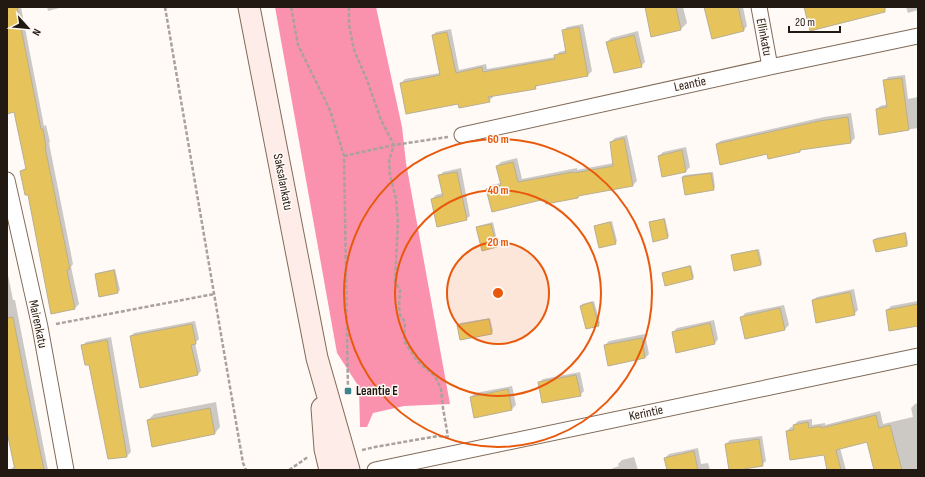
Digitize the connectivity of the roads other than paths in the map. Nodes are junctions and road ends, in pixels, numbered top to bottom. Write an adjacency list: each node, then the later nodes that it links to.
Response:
1 (249, 7): 8 (main road, Saksalankatu)
2 (759, 7): 4 (street, Ellinkatu)
3 (918, 36): 4 (street, Leantie)
4 (770, 67): 5 (street, Leantie)
5 (462, 135)
6 (7, 180): 9 (street, Mairenkatu)
7 (918, 356): 12 (street, Kerintie)
8 (317, 358): 10 (main road, Saksalankatu); 11 (main road, Saksalankatu)
9 (66, 470)
10 (330, 470)
11 (349, 470)
12 (375, 470)

